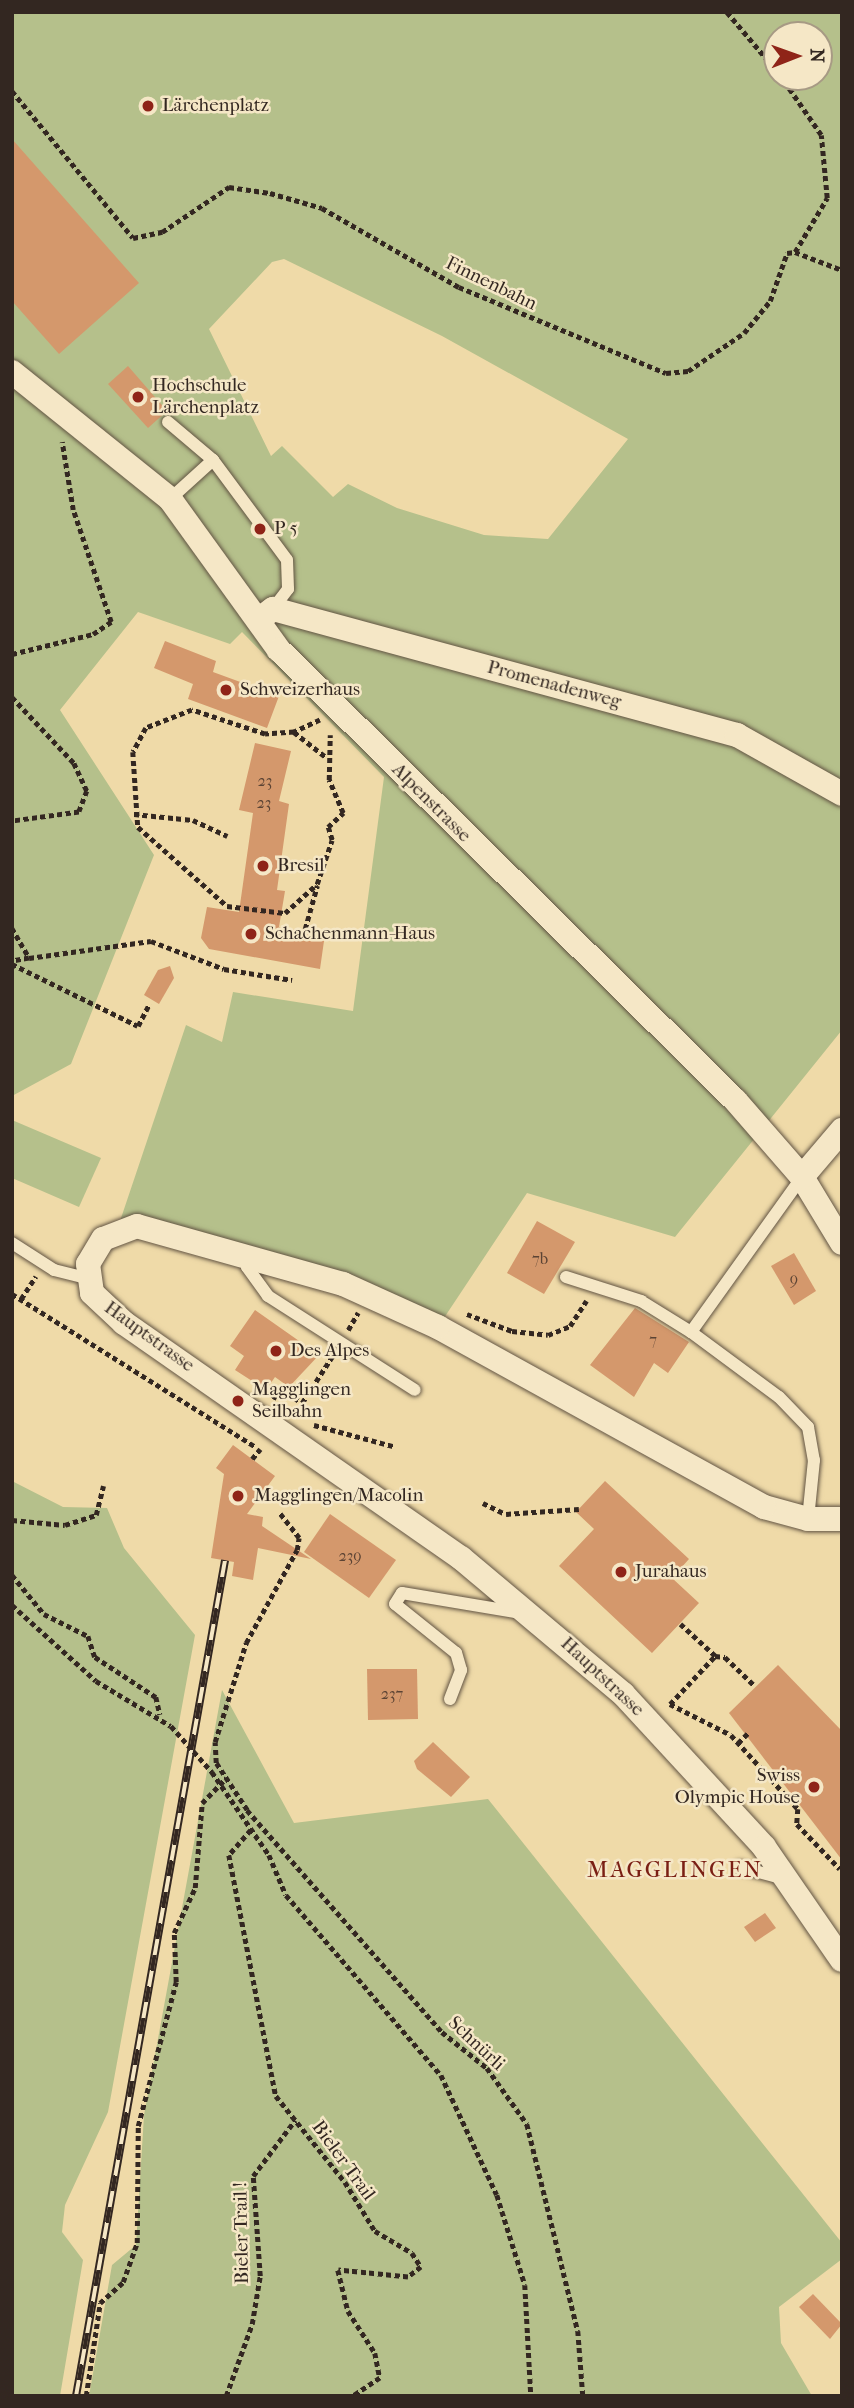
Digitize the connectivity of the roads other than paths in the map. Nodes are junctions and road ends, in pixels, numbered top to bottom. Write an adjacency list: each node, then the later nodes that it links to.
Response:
1 (12, 372): 4 (street, Alpenstrasse)
2 (168, 422): 3 (lane)
3 (212, 460): 4 (lane); 5 (lane)
4 (170, 499): 5 (street, Alpenstrasse)
5 (265, 614): 6 (street, Promenadenweg); 8 (street, Alpenstrasse)
6 (842, 794)
7 (842, 1130): 8 (street)
8 (802, 1177): 10 (street, Alpenstrasse); 14 (lane)
9 (12, 1243): 13 (lane)
10 (842, 1243)
11 (248, 1255): 13 (street); 15 (lane); 17 (street)
12 (566, 1276): 14 (lane)
13 (87, 1278): 18 (street, Hauptstrasse)
14 (691, 1332): 17 (lane)
15 (415, 1390)
16 (842, 1518): 17 (street)
17 (808, 1519)
18 (535, 1616): 19 (lane); 21 (street, Hauptstrasse)
19 (450, 1699)
20 (740, 1867): 21 (lane)
21 (789, 1880): 22 (street, Hauptstrasse)
22 (842, 1960)

